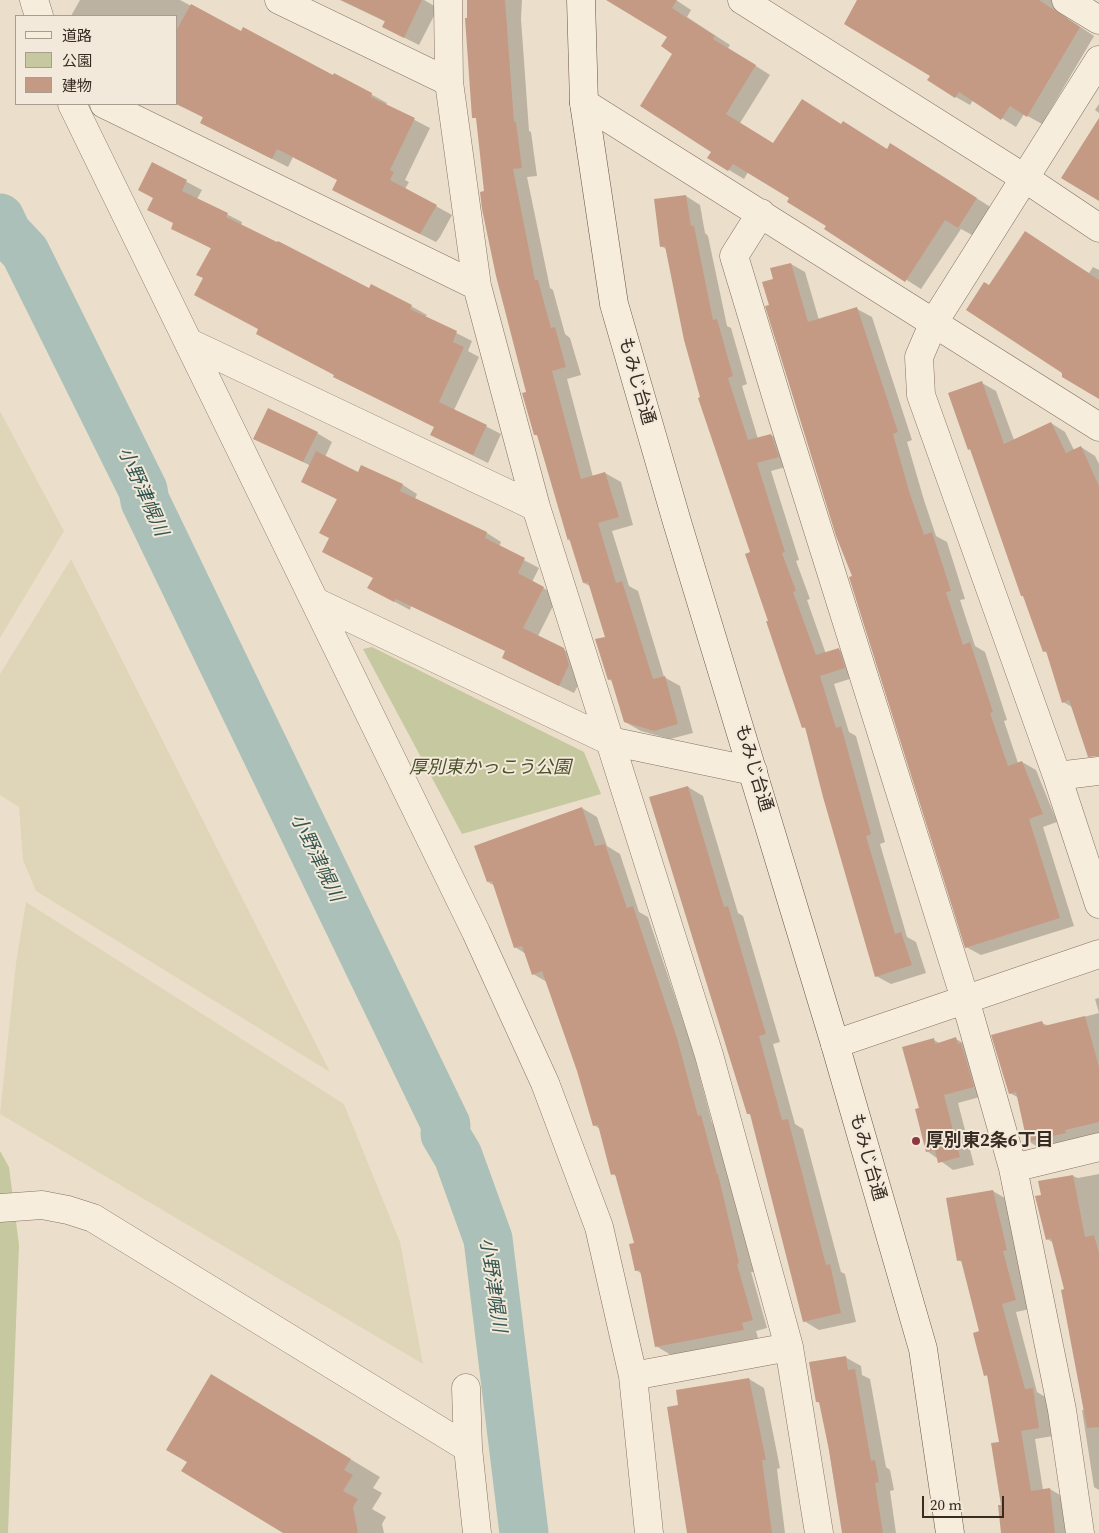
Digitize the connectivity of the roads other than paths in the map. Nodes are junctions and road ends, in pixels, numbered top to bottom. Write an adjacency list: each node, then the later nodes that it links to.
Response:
1 (34, 0): 8 (street)
2 (279, 0): 11 (street)
3 (448, 0): 11 (street)
4 (581, 0): 12 (street, もみじ台通)
5 (742, 0): 7 (street)
6 (1066, 0): 9 (street)
7 (773, 9): 15 (street)
8 (39, 15)
9 (1099, 20)
10 (1099, 60): 15 (street)
11 (450, 82): 18 (street)
12 (584, 103): 16 (street); 25 (street, もみじ台通)
13 (72, 105): 20 (street)
14 (106, 105): 18 (street)
15 (1026, 179): 17 (street); 19 (street)
16 (761, 213): 19 (street); 30 (street)
17 (1099, 228)
18 (477, 286): 22 (street)
19 (934, 322): 21 (street); 27 (street)
20 (190, 342): 22 (street); 23 (street)
21 (1099, 428)
22 (536, 507): 24 (street)
23 (316, 602): 24 (street); 36 (street)
24 (610, 741): 25 (street); 35 (street)
25 (754, 771): 31 (street, もみじ台通)
26 (1099, 771): 27 (street)
27 (1057, 776): 28 (street)
28 (1099, 904)
29 (1099, 954): 30 (street)
30 (965, 999): 31 (street); 33 (street)
31 (835, 1044): 42 (street, もみじ台通)
32 (1099, 1147): 33 (street)
33 (1013, 1168): 43 (street)
34 (0, 1208): 38 (street)
35 (789, 1347): 36 (street); 41 (street)
36 (633, 1376): 40 (street)
37 (466, 1388): 38 (street)
38 (468, 1448): 39 (street)
39 (477, 1533)
40 (649, 1533)
41 (820, 1533)
42 (950, 1533)
43 (1080, 1533)

